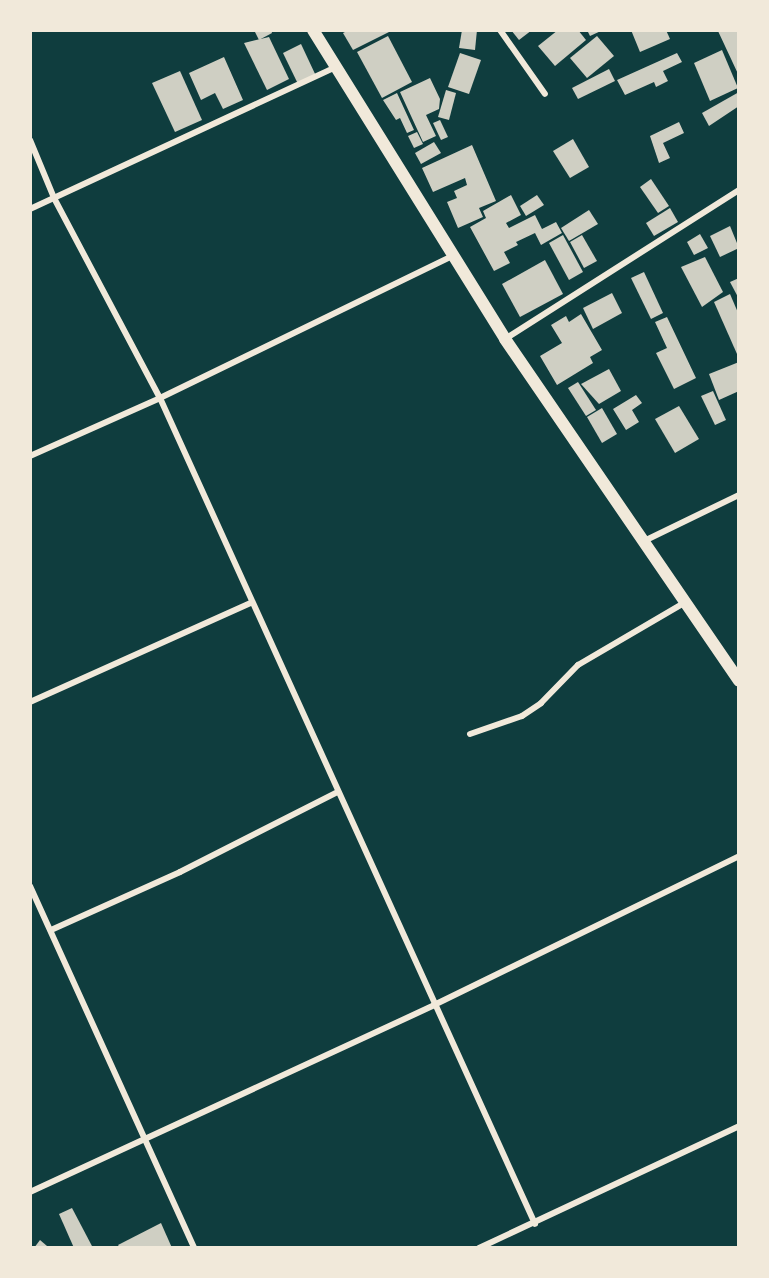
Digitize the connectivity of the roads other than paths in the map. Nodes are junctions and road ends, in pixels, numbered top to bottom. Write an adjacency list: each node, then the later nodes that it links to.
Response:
1 (313, 30): 3 (main road)
2 (500, 30): 4 (street)
3 (336, 67): 7 (street); 9 (main road)
4 (545, 94)
5 (30, 140): 7 (street)
6 (739, 190): 10 (street)
7 (54, 198): 8 (street); 11 (street)
8 (30, 209)
9 (453, 255): 10 (main road); 11 (street)
10 (505, 339): 14 (main road)
11 (160, 398): 12 (street); 15 (street)
12 (30, 456)
13 (739, 495): 14 (street)
14 (642, 542): 16 (main road)
15 (252, 602): 18 (street); 20 (street)
16 (684, 603): 17 (main road); 19 (street)
17 (739, 681)
18 (30, 702)
19 (470, 734)
20 (338, 792): 24 (street); 25 (street)
21 (739, 856): 25 (street)
22 (30, 886): 23 (street)
23 (33, 899): 24 (street)
24 (51, 930): 27 (street)
25 (434, 1005): 27 (street); 29 (street)
26 (739, 1126): 29 (street)
27 (144, 1138): 28 (street); 30 (street)
28 (30, 1192)
29 (535, 1224): 31 (street)
30 (194, 1248)
31 (478, 1248)

